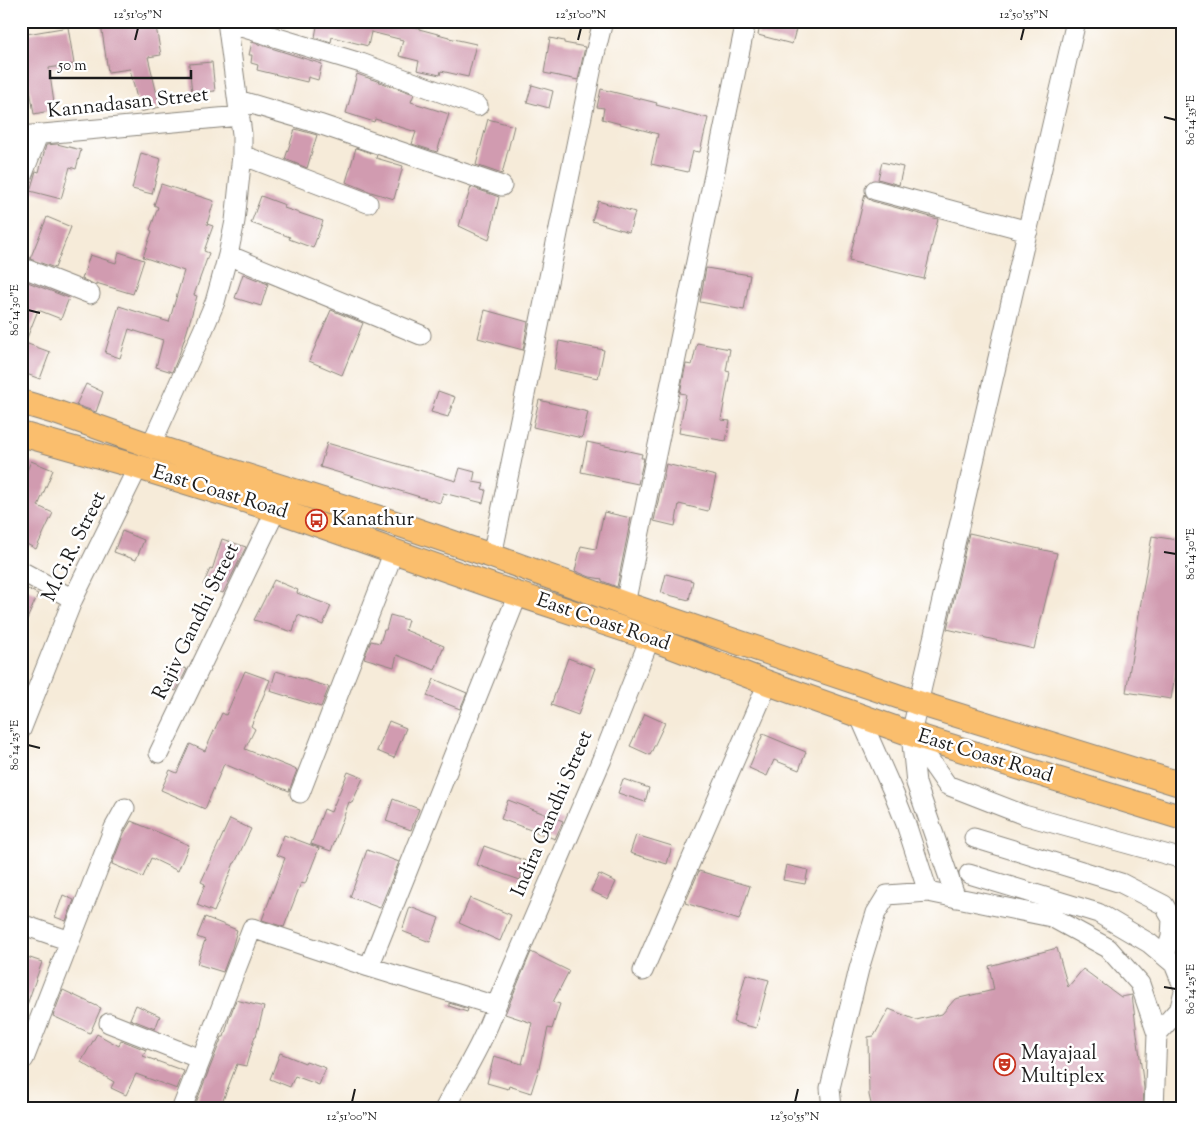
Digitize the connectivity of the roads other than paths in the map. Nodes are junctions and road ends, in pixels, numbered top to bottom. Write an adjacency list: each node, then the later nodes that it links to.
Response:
1 (603, 21): 24 (street)
2 (746, 21): 28 (street)
3 (1076, 21): 13 (street)
4 (227, 22): 5 (street); 6 (street)
5 (478, 106)
6 (239, 108): 7 (street, Kannadasan Street); 8 (street); 10 (street)
7 (30, 136): 9 (street)
8 (242, 155): 12 (street); 14 (street)
9 (21, 179)
10 (502, 186)
11 (875, 190): 13 (street)
12 (368, 203)
13 (1028, 231): 31 (street)
14 (228, 255): 17 (street); 20 (street)
15 (21, 267): 16 (street)
16 (90, 294)
17 (421, 335)
18 (21, 402): 20 (main road, East Coast Road)
19 (21, 434): 21 (main road, East Coast Road)
20 (151, 445): 21 (main road); 24 (main road, East Coast Road)
21 (138, 467): 22 (main road, East Coast Road); 27 (street, M.G.R. Street)
22 (276, 510): 23 (main road, East Coast Road); 35 (street, Rajiv Gandhi Street)
23 (394, 551): 26 (main road, East Coast Road); 37 (street)
24 (492, 556): 28 (main road, East Coast Road)
25 (21, 571): 27 (street)
26 (518, 594): 29 (main road, East Coast Road); 48 (street)
27 (73, 599): 33 (street, M.G.R. Street)
28 (625, 604): 31 (main road, East Coast Road)
29 (650, 638): 30 (main road, East Coast Road); 52 (street, Indira Gandhi Street)
30 (768, 683): 32 (main road, East Coast Road); 49 (street)
31 (918, 704): 34 (street); 36 (main road, East Coast Road)
32 (859, 715): 34 (main road, East Coast Road); 43 (street)
33 (21, 730)
34 (911, 734): 39 (main road, East Coast Road); 41 (street); 44 (street)
35 (159, 753)
36 (1183, 785)
37 (300, 793)
38 (125, 808): 46 (street)
39 (1183, 818)
40 (974, 838): 47 (street)
41 (1183, 859)
42 (969, 874): 47 (street)
43 (928, 892): 44 (street); 59 (street)
44 (956, 898): 54 (street)
45 (21, 924): 46 (street)
46 (70, 941): 55 (street)
47 (1165, 956): 50 (street)
48 (369, 967): 52 (street); 56 (street)
49 (643, 971)
50 (1183, 986)
51 (1183, 995): 54 (street)
52 (496, 1006): 58 (street, Indira Gandhi Street)
53 (109, 1023): 56 (street)
54 (1157, 1034): 60 (street)
55 (24, 1059)
56 (200, 1059): 57 (street)
57 (182, 1108)
58 (445, 1108)
59 (832, 1108)
60 (1154, 1108)

